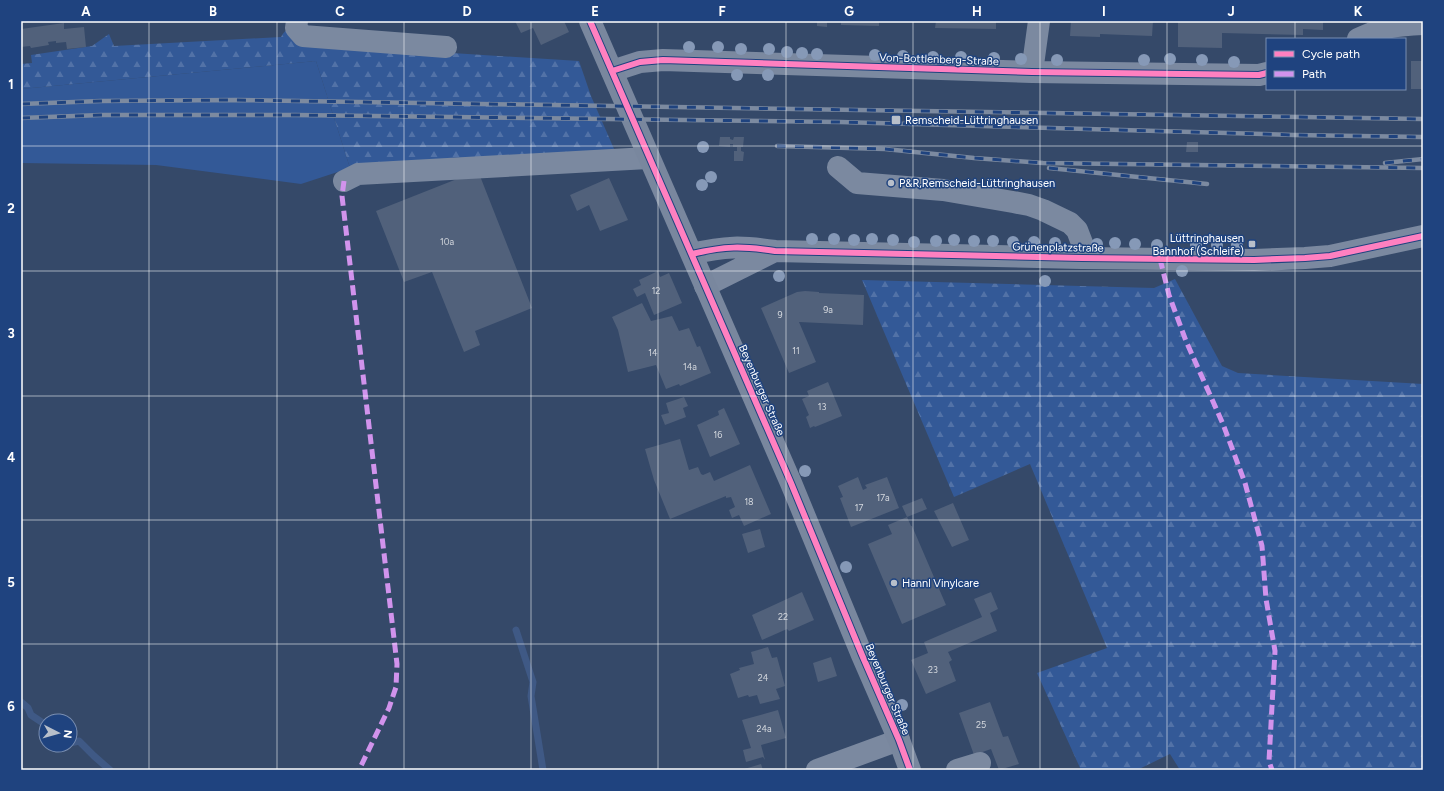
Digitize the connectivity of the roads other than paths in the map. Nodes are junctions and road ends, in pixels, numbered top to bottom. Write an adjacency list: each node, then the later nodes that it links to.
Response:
1 (297, 21): 6 (street)
2 (590, 21): 7 (main road, Beyenburger Straße)
3 (1039, 21): 8 (street)
4 (1423, 24): 5 (street)
5 (1360, 38)
6 (446, 47)
7 (612, 71): 8 (street, Von-Bottlenberg-Straße); 10 (main road, Beyenburger Straße)
8 (1032, 72): 9 (street, Von-Bottlenberg-Straße)
9 (1266, 73)
10 (648, 158): 12 (street); 15 (main road, Beyenburger Straße)
11 (838, 167): 16 (street)
12 (344, 181)
13 (1423, 236): 16 (street, Grünenplatzstraße)
14 (775, 251): 15 (street, Grünenplatzstraße); 16 (street, Grünenplatzstraße); 17 (street, Grünenplatzstraße)
15 (692, 254): 17 (main road, Beyenburger Straße)
16 (1082, 258)
17 (705, 286): 18 (main road, Beyenburger Straße)
18 (899, 740): 20 (street); 21 (main road, Beyenburger Straße)
19 (980, 763): 22 (street)
20 (817, 770)
21 (910, 770)
22 (957, 770)

